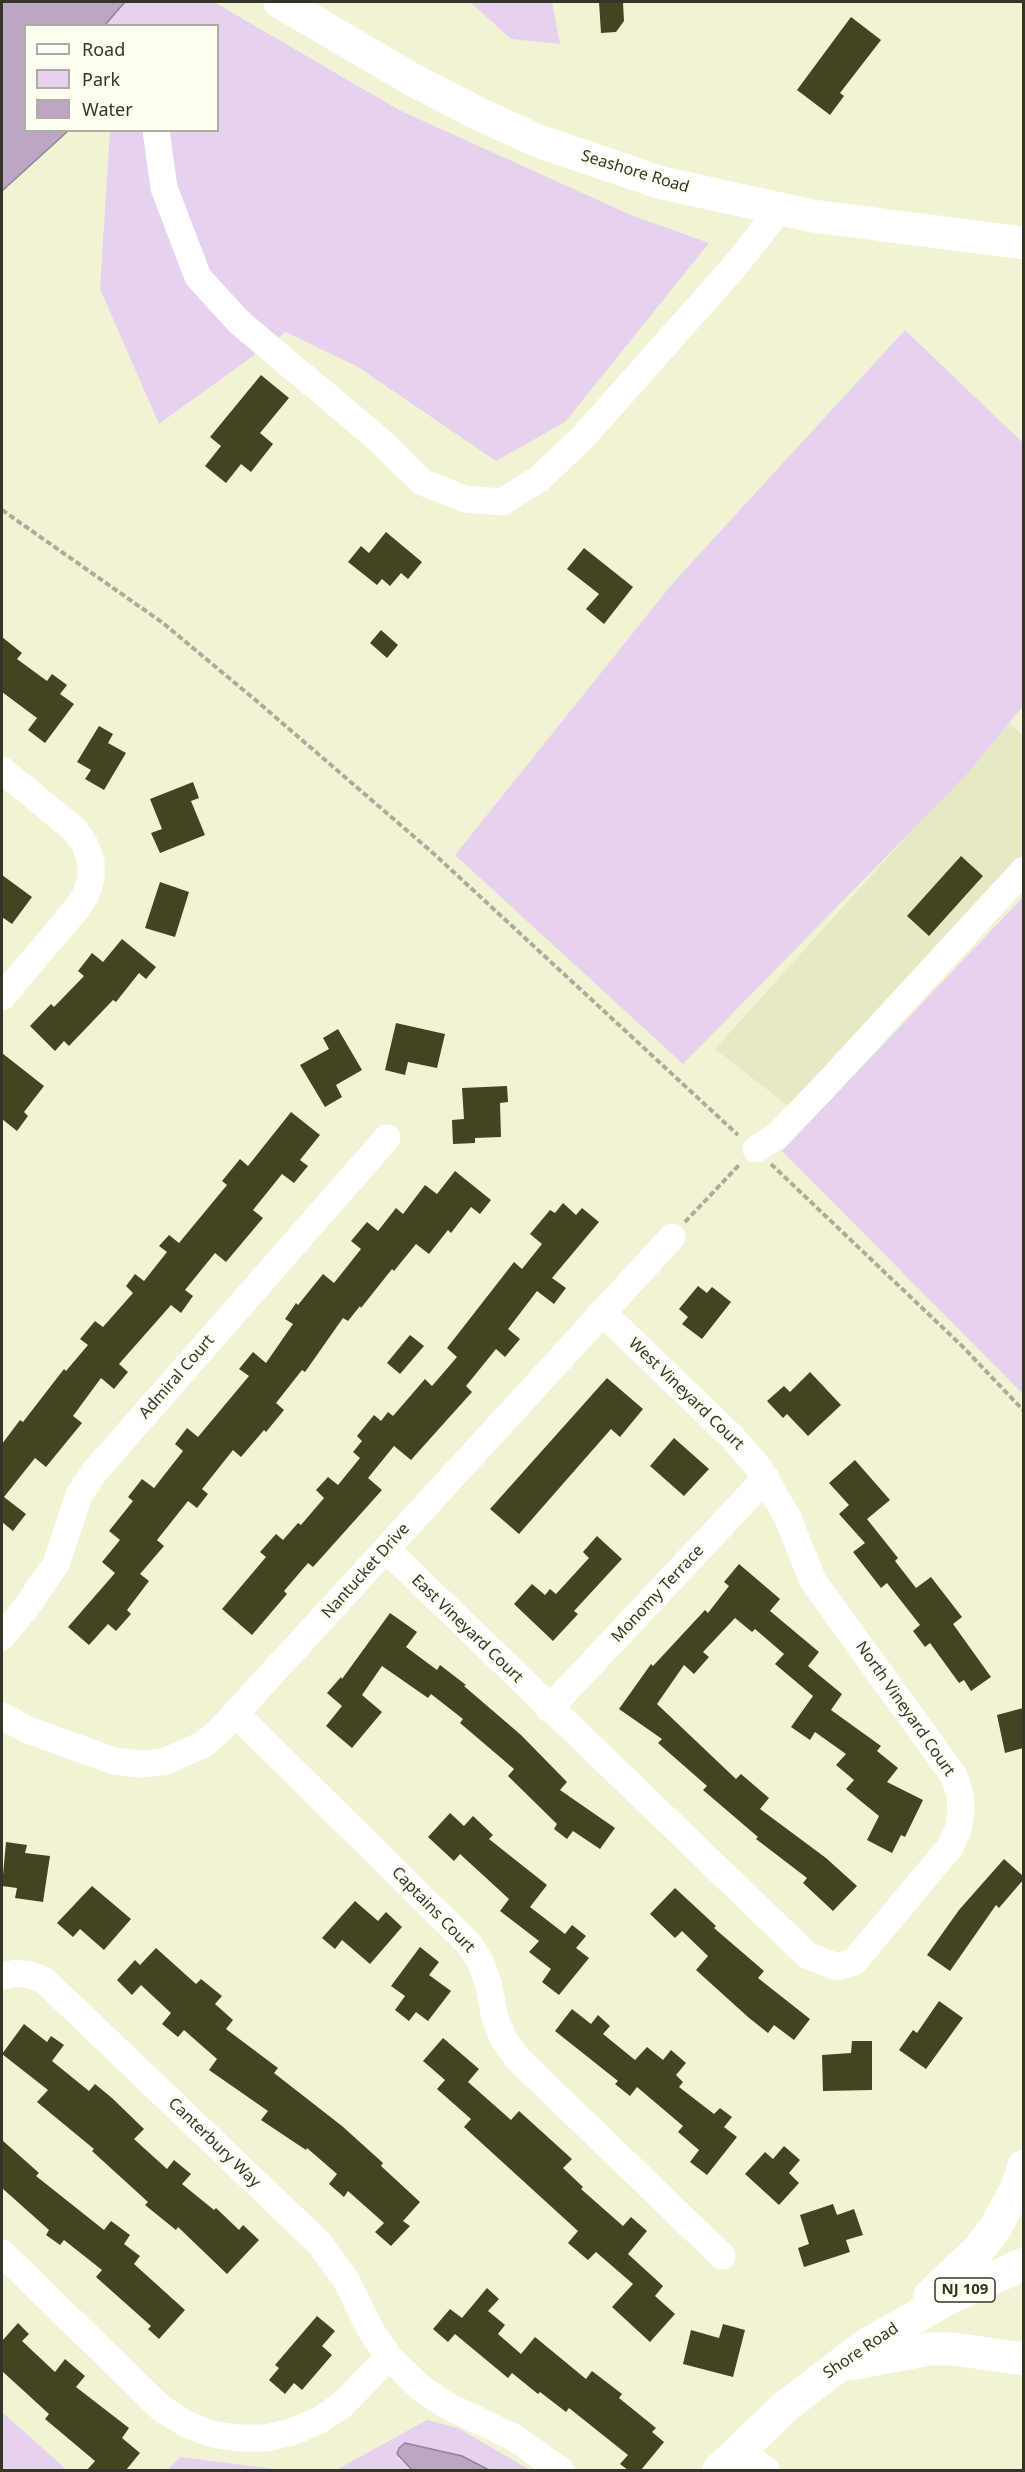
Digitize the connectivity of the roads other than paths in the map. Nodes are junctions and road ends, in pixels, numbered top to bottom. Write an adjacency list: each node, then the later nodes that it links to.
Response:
1 (280, 2): 3 (main road, Seashore Road)
2 (156, 132): 3 (street)
3 (779, 210): 4 (main road, Seashore Road)
4 (1023, 243)
5 (2, 770): 7 (street)
6 (1023, 870): 9 (street)
7 (2, 997)
8 (387, 1138): 14 (street, Admiral Court)
9 (756, 1149)
10 (672, 1237): 11 (street, Nantucket Drive)
11 (602, 1312): 12 (street, West Vineyard Court); 13 (street, Nantucket Drive)
12 (766, 1478): 15 (street, Monomy Terrace); 15 (street, North Vineyard Court)
13 (386, 1549): 15 (street, East Vineyard Court); 16 (street, Nantucket Drive)
14 (2, 1637)
15 (549, 1709)
16 (236, 1713): 17 (street, Nantucket Drive); 21 (street, Captains Court)
17 (2, 1716)
18 (2, 1976): 24 (street, Canterbury Way)
19 (1023, 2166): 23 (main road)
20 (2, 2253): 24 (street)
21 (722, 2256)
22 (1023, 2264): 23 (main road, Shore Road / NJ 109)
23 (908, 2319): 26 (main road, Shore Road / NJ 109)
24 (389, 2357): 28 (street, Canterbury Way)
25 (1023, 2359): 26 (main road)
26 (836, 2367): 27 (main road, Shore Road / NJ 109)
27 (729, 2460): 29 (street)
28 (560, 2470)
29 (765, 2470)

